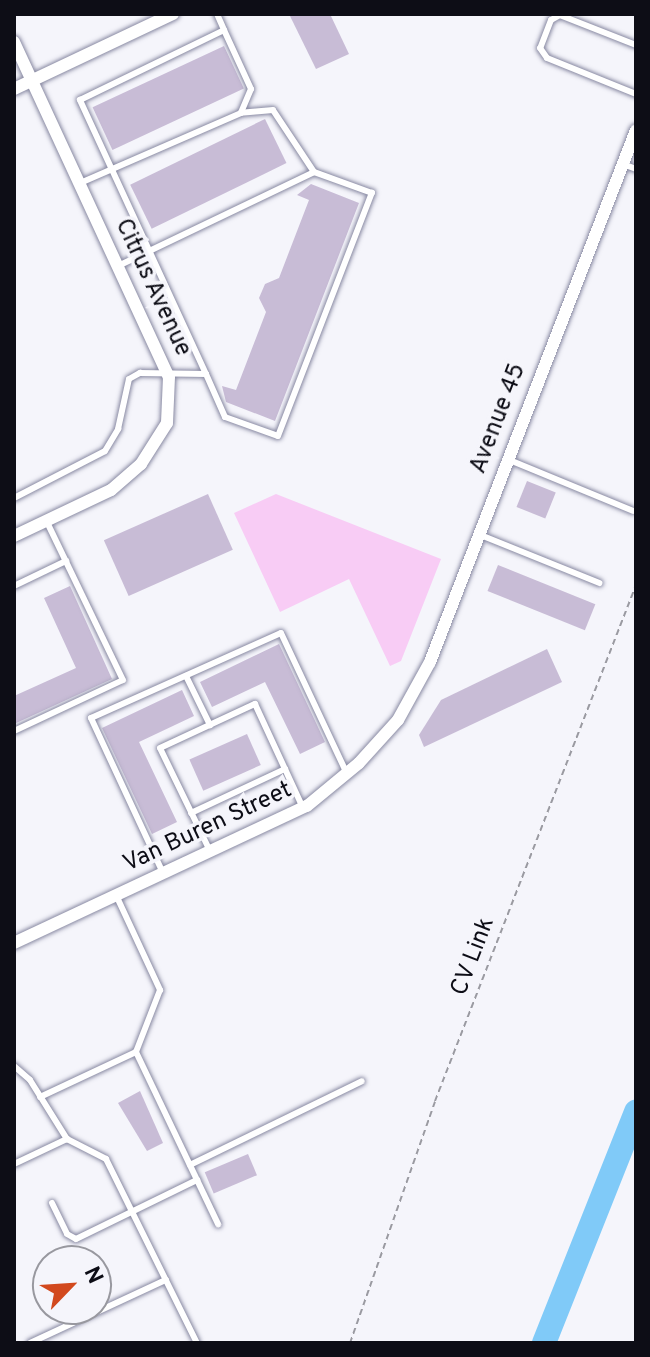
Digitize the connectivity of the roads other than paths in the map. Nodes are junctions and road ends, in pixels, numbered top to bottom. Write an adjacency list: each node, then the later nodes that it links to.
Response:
1 (173, 14): 6 (street)
2 (217, 14): 3 (lane)
3 (224, 30): 9 (lane); 12 (lane)
4 (14, 42): 6 (street, Citrus Avenue)
5 (636, 45): 8 (lane)
6 (32, 80): 7 (street); 15 (street, Citrus Avenue)
7 (14, 89)
8 (636, 94)
9 (241, 113): 12 (lane); 14 (lane)
10 (636, 130): 11 (street, Avenue 45)
11 (623, 164): 13 (lane); 20 (street, Avenue 45)
12 (114, 168): 15 (lane); 16 (lane)
13 (636, 169)
14 (314, 172): 16 (lane); 18 (lane)
15 (80, 183): 17 (street, Citrus Avenue)
16 (152, 250): 17 (lane); 18 (lane)
17 (118, 266): 19 (street, Citrus Avenue)
18 (206, 374): 19 (lane)
19 (169, 376): 21 (lane); 23 (street, Citrus Avenue)
20 (507, 459): 22 (lane); 24 (street, Avenue 45)
21 (14, 498)
22 (633, 511)
23 (46, 521): 25 (street, Citrus Avenue); 26 (lane)
24 (478, 534): 27 (lane); 30 (street, Avenue 45)
25 (14, 536)
26 (66, 561): 28 (lane); 32 (lane)
27 (599, 583)
28 (14, 586)
29 (186, 676): 31 (lane); 34 (lane); 38 (lane)
30 (398, 720): 34 (street, Van Buren Street)
31 (210, 725): 33 (lane); 36 (lane)
32 (14, 731)
33 (285, 769): 35 (lane); 36 (lane)
34 (347, 774): 35 (street, Van Buren Street)
35 (303, 808): 37 (street, Van Buren Street)
36 (191, 813): 37 (lane)
37 (210, 851): 38 (street, Van Buren Street)
38 (163, 873): 39 (street, Van Buren Street)
39 (116, 895): 40 (street, Van Buren Street); 41 (lane)
40 (14, 943)
41 (136, 1052): 44 (lane); 47 (lane)
42 (14, 1066): 44 (lane)
43 (362, 1081): 47 (lane)
44 (40, 1097): 45 (lane)
45 (67, 1139): 46 (lane); 50 (lane)
46 (14, 1164)
47 (190, 1165): 48 (lane)
48 (197, 1180): 50 (lane); 51 (lane)
49 (52, 1203): 50 (lane)
50 (133, 1211): 52 (lane)
51 (218, 1224)
52 (166, 1280): 53 (lane); 55 (lane)
53 (47, 1340): 54 (lane)
54 (30, 1343)
55 (197, 1343)

